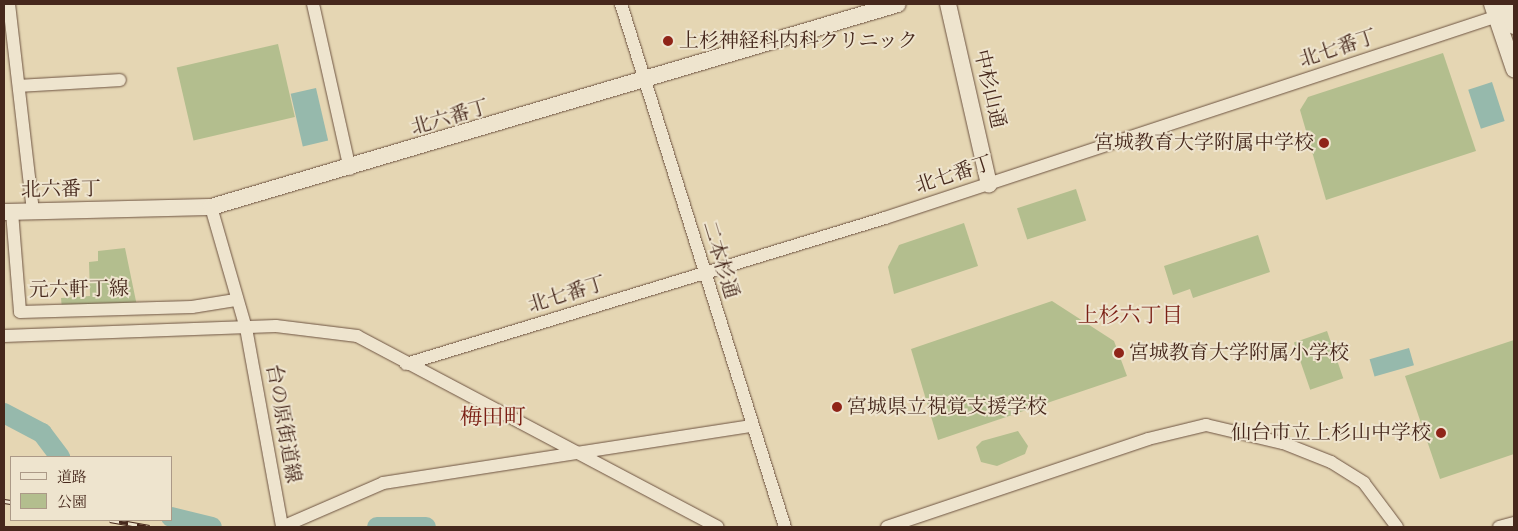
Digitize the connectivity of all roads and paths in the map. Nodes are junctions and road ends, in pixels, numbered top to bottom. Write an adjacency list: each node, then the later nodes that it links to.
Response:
1 (9, 4): 10 (street)
2 (313, 4): 11 (street)
3 (621, 4): 9 (street, 二本杉通)
4 (898, 4): 9 (street, 北六番丁)
5 (948, 4): 12 (street, 中杉山通)
6 (1504, 12): 7 (street); 12 (street, 北七番丁)
7 (1514, 69)
8 (120, 80): 10 (street)
9 (644, 82): 11 (street, 北六番丁); 16 (street, 二本杉通)
10 (19, 86): 14 (street)
11 (350, 169): 13 (street, 北六番丁)
12 (989, 184): 16 (street, 北七番丁)
13 (211, 207): 14 (street, 北六番丁); 17 (street, 台の原街道線)
14 (33, 211): 15 (street, 北六番丁)
15 (8, 212): 17 (street, 元六軒丁線)
16 (704, 274): 20 (street, 北七番丁); 21 (street, 二本杉通)
17 (236, 300): 18 (street, 台の原街道線)
18 (246, 328): 19 (street); 20 (street); 24 (street, 台の原街道線)
19 (4, 336)
20 (406, 364): 22 (street)
21 (752, 426): 22 (street); 26 (street, 二本杉通)
22 (576, 454): 24 (street); 25 (street)
23 (1514, 523): 29 (street)
24 (282, 527)
25 (718, 527)
26 (785, 527)
27 (887, 527): 28 (street)
28 (1398, 527)
29 (1499, 527)

